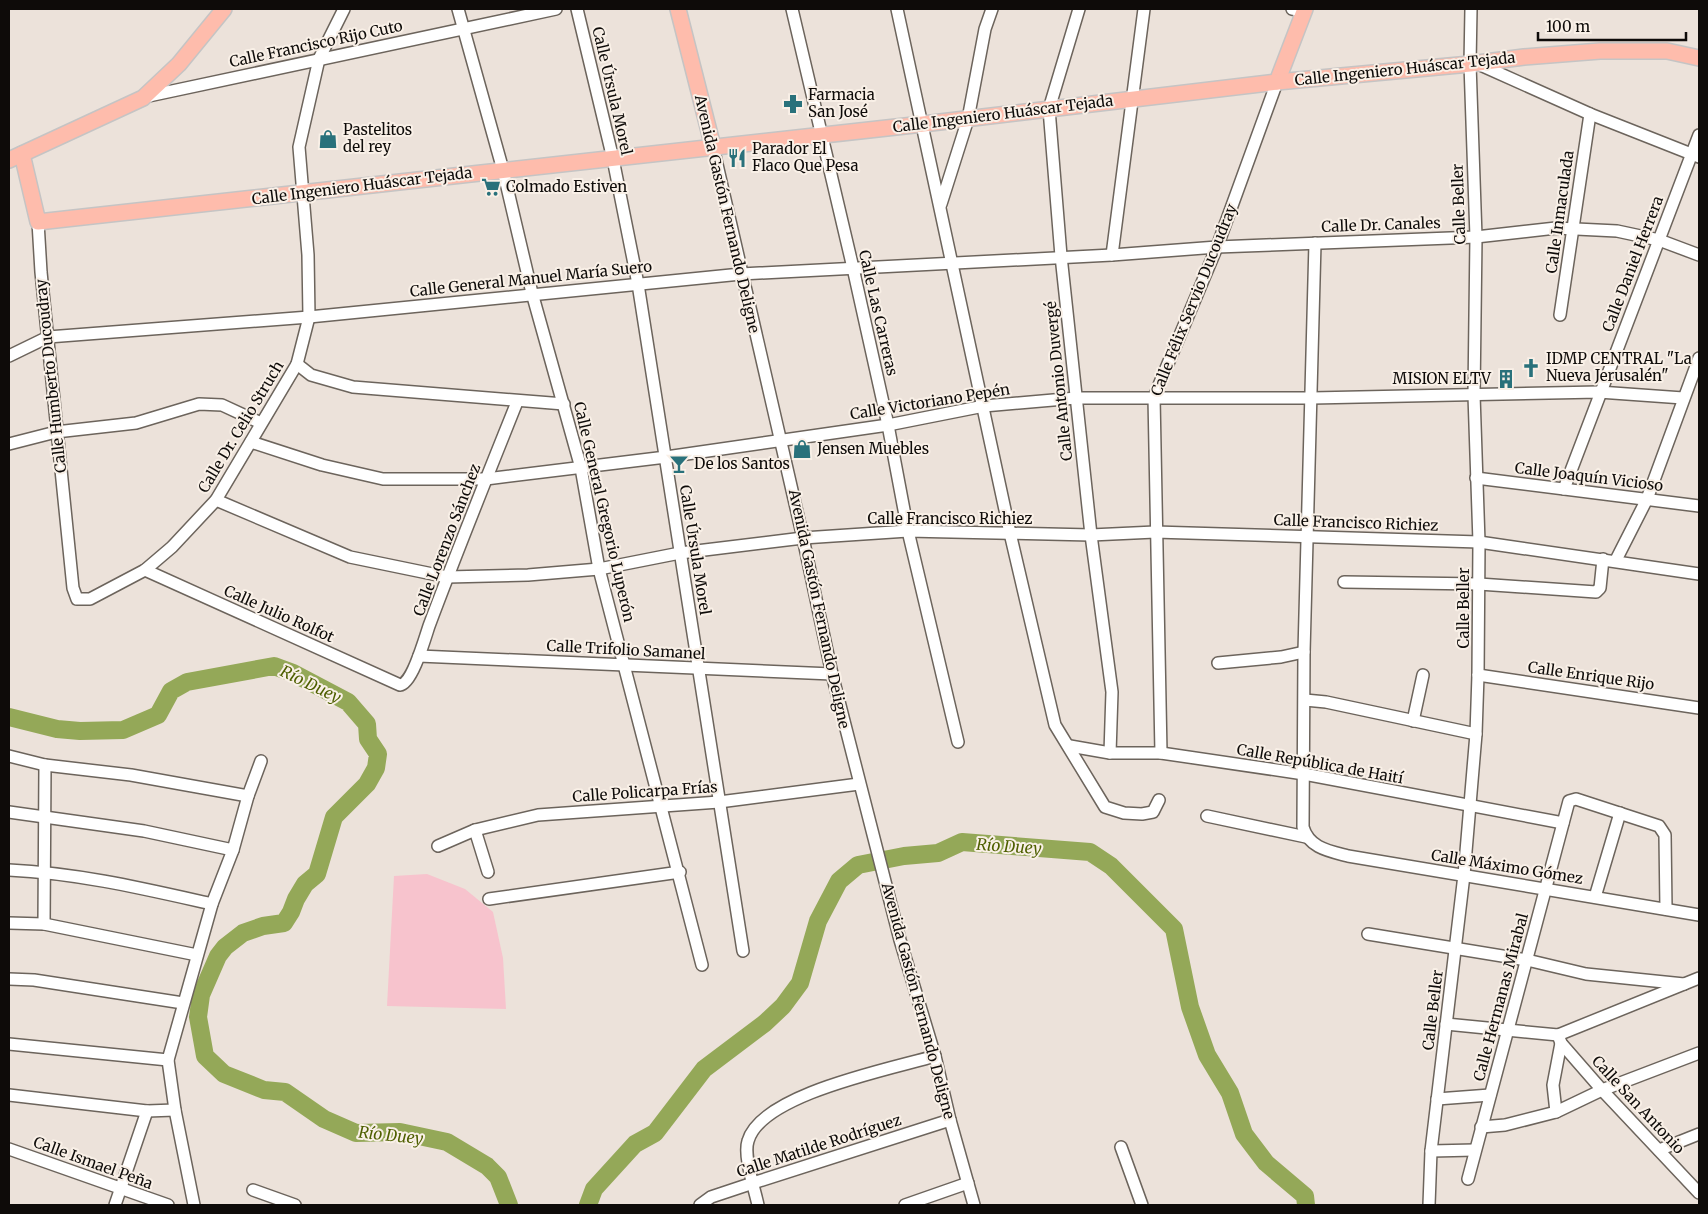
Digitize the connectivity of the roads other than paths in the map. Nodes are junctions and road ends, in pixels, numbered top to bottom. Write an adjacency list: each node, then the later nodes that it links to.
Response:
1 (224, 9): 19 (main road)
2 (344, 9): 16 (street, Calle Dr. Celio Struch)
3 (458, 9): 14 (street, Calle General Gregorio Luperón)
4 (556, 9): 14 (street, Calle Francisco Rijo Cuto)
5 (577, 9): 30 (street, Calle Úrsula Morel)
6 (678, 9): 27 (main road, Avenida Gastón Fernando Deligne)
7 (792, 9): 25 (street, Calle Las Carreras)
8 (897, 9): 24 (street)
9 (992, 9): 23 (street)
10 (1079, 9): 21 (street, Calle Antonio Duvergé)
11 (1144, 9): 20 (street)
12 (1471, 9): 17 (street, Calle Beller)
13 (1300, 10): 18 (main road, Calle Félix Servio Ducoudray)
14 (464, 29): 16 (street, Calle Francisco Rijo Cuto); 31 (street, Calle General Gregorio Luperón)
15 (1699, 58): 17 (main road, Calle Ingeniero Huáscar Tejada)
16 (319, 59): 19 (street, Calle Francisco Rijo Cuto); 32 (street, Calle Dr. Celio Struch)
17 (1473, 64): 18 (main road, Calle Ingeniero Huáscar Tejada); 22 (street); 36 (street, Calle Beller)
18 (1277, 82): 20 (main road, Calle Ingeniero Huáscar Tejada); 39 (street, Calle Félix Servio Ducoudray)
19 (142, 98): 29 (main road)
20 (1133, 99): 21 (main road, Calle Ingeniero Huáscar Tejada); 41 (street)
21 (1049, 109): 23 (main road, Calle Ingeniero Huáscar Tejada); 42 (street, Calle Antonio Duvergé)
22 (1590, 114): 28 (street); 35 (street, Calle Inmaculada)
23 (968, 119): 24 (main road, Calle Ingeniero Huáscar Tejada); 33 (street)
24 (923, 124): 25 (main road, Calle Ingeniero Huáscar Tejada); 33 (street)
25 (822, 135): 27 (main road, Calle Ingeniero Huáscar Tejada); 44 (street, Calle Las Carreras)
26 (1699, 135): 28 (street, Calle Daniel Herrera)
27 (713, 147): 30 (main road, Calle Ingeniero Huáscar Tejada); 45 (street, Avenida Gastón Fernando Deligne)
28 (1695, 155): 37 (street, Calle Daniel Herrera)
29 (16, 157): 34 (main road, Calle Humberto Ducoudray)
30 (613, 159): 31 (main road, Calle Ingeniero Huáscar Tejada); 46 (street, Calle Úrsula Morel)
31 (503, 170): 32 (main road, Calle Ingeniero Huáscar Tejada); 47 (street, Calle General Gregorio Luperón)
32 (304, 194): 34 (main road, Calle Ingeniero Huáscar Tejada); 49 (street, Calle Dr. Celio Struch)
33 (940, 206): 43 (street)
34 (38, 222): 50 (street, Calle Humberto Ducoudray)
35 (1573, 229): 36 (street, Calle Dr. Canales); 37 (street, Calle Dr. Canales); 48 (street, Calle Inmaculada)
36 (1476, 237): 38 (street, Calle Dr. Canales); 55 (street, Calle Beller)
37 (1659, 240): 40 (street, Calle Dr. Canales); 54 (street, Calle Daniel Herrera)
38 (1315, 243): 39 (street, Calle Dr. Canales); 58 (street)
39 (1217, 247): 41 (street, Calle Dr. Canales); 56 (street, Calle Félix Servio Ducoudray)
40 (1699, 254)
41 (1112, 255): 42 (street, Calle Dr. Canales)
42 (1061, 256): 43 (street, Calle General Manuel María Suero); 57 (street, Calle Antonio Duvergé)
43 (952, 262): 44 (street, Calle General Manuel María Suero); 62 (street)
44 (853, 268): 45 (street, Calle General Manuel María Suero); 64 (street, Calle Las Carreras)
45 (741, 274): 46 (street, Calle General Manuel María Suero); 66 (street, Avenida Gastón Fernando Deligne)
46 (638, 284): 47 (street, Calle General Manuel María Suero); 69 (street, Calle Úrsula Morel)
47 (532, 294): 49 (street, Calle General Manuel María Suero); 61 (street, Calle General Gregorio Luperón)
48 (1560, 315)
49 (309, 317): 50 (street, Calle General Manuel María Suero); 53 (street, Calle Dr. Celio Struch)
50 (48, 337): 51 (street, Calle General Manuel María Suero); 65 (street, Calle Humberto Ducoudray)
51 (9, 356)
52 (1699, 358): 59 (street)
53 (297, 364): 60 (street); 63 (street, Calle Dr. Celio Struch)
54 (1599, 392): 55 (street, Calle Victoriano Pepén); 59 (street, Calle Victoriano Pepén); 73 (street, Calle Daniel Herrera)
55 (1474, 395): 58 (street, Calle Victoriano Pepén); 71 (street, Calle Beller)
56 (1154, 397): 57 (street, Calle Victoriano Pepén); 58 (street, Calle Victoriano Pepén); 78 (street, Calle Félix Servio Ducoudray)
57 (1076, 398): 62 (street, Calle Victoriano Pepén); 80 (street, Calle Antonio Duvergé)
58 (1312, 398): 81 (street)
59 (1683, 398): 74 (street)
60 (517, 402): 61 (street); 72 (street, Calle Lorenzo Sánchez)
61 (564, 404): 70 (street, Calle General Gregorio Luperón)
62 (984, 406): 64 (street, Calle Victoriano Pepén); 79 (street)
63 (260, 424): 65 (street); 67 (street, Calle Dr. Celio Struch)
64 (888, 425): 66 (street, Calle Victoriano Pepén); 77 (street, Calle Las Carreras)
65 (56, 432): 68 (street); 93 (street, Calle Humberto Ducoudray)
66 (781, 440): 69 (street, Calle Victoriano Pepén); 82 (street, Avenida Gastón Fernando Deligne)
67 (251, 442): 72 (street, Calle Victoriano Pepén); 75 (street, Calle Dr. Celio Struch)
68 (9, 444)
69 (666, 457): 70 (street, Calle Victoriano Pepén); 84 (street, Calle Úrsula Morel)
70 (582, 468): 72 (street, Calle Victoriano Pepén); 87 (street, Calle General Gregorio Luperón)
71 (1476, 478): 73 (street, Calle Joaquín Vicioso); 83 (street, Calle Beller)
72 (486, 479): 90 (street, Calle Lorenzo Sánchez)
73 (1564, 489): 74 (street, Calle Joaquín Vicioso)
74 (1647, 499): 76 (street, Calle Joaquín Vicioso); 86 (street)
75 (216, 500): 88 (street, Calle Dr. Celio Struch); 90 (street, Calle Francisco Richiez)
76 (1699, 506)
77 (908, 531): 79 (street, Calle Francisco Richiez); 82 (street, Calle Francisco Richiez); 107 (street, Calle Las Carreras)
78 (1156, 532): 80 (street, Calle Francisco Richiez); 81 (street, Calle Francisco Richiez); 110 (street, Calle Félix Servio Ducoudray)
79 (1010, 533): 80 (street, Calle Francisco Richiez); 108 (street)
80 (1091, 535): 109 (street, Calle Antonio Duvergé)
81 (1308, 537): 83 (street, Calle Francisco Richiez); 94 (street)
82 (803, 538): 84 (street, Calle Francisco Richiez); 99 (street, Avenida Gastón Fernando Deligne)
83 (1478, 542): 85 (street, Calle Francisco Richiez); 92 (street, Calle Beller)
84 (680, 553): 87 (street, Calle Francisco Richiez); 98 (street, Calle Úrsula Morel)
85 (1603, 559): 86 (street, Calle Francisco Richiez); 92 (street)
86 (1616, 560): 89 (street, Calle Francisco Richiez)
87 (600, 569): 90 (street, Calle Francisco Richiez); 97 (street, Calle General Gregorio Luperón)
88 (145, 570): 93 (street, Calle Dr. Celio Struch); 102 (street, Calle Julio Rolfot)
89 (1699, 574)
90 (447, 577): 95 (street, Calle Lorenzo Sánchez)
91 (1344, 582): 92 (street)
92 (1479, 584): 101 (street, Calle Beller)
93 (77, 598)
94 (1304, 652): 96 (street); 103 (street)
95 (418, 656): 97 (street, Calle Trifolio Samanel); 102 (street, Calle Lorenzo Sánchez)
96 (1218, 664)
97 (625, 665): 98 (street, Calle Trifolio Samanel); 119 (street, Calle General Gregorio Luperón)
98 (698, 668): 99 (street, Calle Trifolio Samanel); 118 (street, Calle Úrsula Morel)
99 (832, 674): 115 (street, Avenida Gastón Fernando Deligne)
100 (1423, 675): 105 (street)
101 (1478, 675): 104 (street, Calle Enrique Rijo); 106 (street, Calle Beller)
102 (400, 685)
103 (1305, 700): 105 (street); 114 (street)
104 (1699, 708)
105 (1413, 721): 106 (street)
106 (1476, 734): 120 (street, Calle Beller)
107 (958, 742)
108 (1070, 746): 109 (street, Calle República de Haití); 117 (street)
109 (1110, 753): 110 (street, Calle República de Haití)
110 (1161, 753): 114 (street, Calle República de Haití)
111 (9, 756): 113 (street)
112 (261, 761): 116 (street)
113 (46, 765): 116 (street); 124 (street)
114 (1304, 774): 120 (street, Calle República de Haití); 127 (street)
115 (859, 784): 118 (street, Calle Policarpa Frías); 158 (street, Avenida Gastón Fernando Deligne)
116 (248, 796): 129 (street)
117 (1159, 800)
118 (720, 802): 119 (street, Calle Policarpa Frías); 145 (street, Calle Úrsula Morel)
119 (662, 806): 126 (street, Calle Policarpa Frías); 133 (street, Calle General Gregorio Luperón)
120 (1470, 806): 125 (street, Calle República de Haití); 134 (street, Calle Beller)
121 (9, 812): 124 (street)
122 (1620, 813): 125 (street, Calle Hermanas Mirabal); 136 (street); 139 (street)
123 (1207, 816): 127 (street, Calle Máximo Gómez)
124 (45, 817): 129 (street); 131 (street)
125 (1563, 823): 135 (street, Calle Hermanas Mirabal)
126 (475, 830): 128 (street, Calle Policarpa Frías); 132 (street)
127 (1309, 840): 134 (street, Calle Máximo Gómez)
128 (438, 846)
129 (234, 850): 138 (street)
130 (9, 870): 131 (street)
131 (44, 872): 138 (street); 142 (street)
132 (488, 872)
133 (680, 872): 137 (street); 148 (street, Calle General Gregorio Luperón)
134 (1464, 875): 135 (street, Calle Máximo Gómez); 144 (street, Calle Beller)
135 (1545, 889): 136 (street, Calle Máximo Gómez); 147 (street, Calle Hermanas Mirabal)
136 (1595, 896): 139 (street, Calle Máximo Gómez)
137 (489, 899)
138 (212, 904): 146 (street)
139 (1666, 910): 140 (street, Calle Máximo Gómez)
140 (1699, 915)
141 (9, 923): 142 (street)
142 (44, 924): 146 (street)
143 (1368, 934): 144 (street)
144 (1455, 948): 147 (street); 153 (street, Calle Beller)
145 (743, 951)
146 (197, 955): 152 (street)
147 (1527, 960): 151 (street); 154 (street, Calle Hermanas Mirabal)
148 (702, 965)
149 (1699, 978): 151 (street)
150 (9, 979): 152 (street)
151 (1684, 984): 155 (street)
152 (183, 1003): 159 (street)
153 (1446, 1024): 154 (street); 163 (street, Calle Beller)
154 (1507, 1031): 155 (street); 162 (street, Calle Hermanas Mirabal)
155 (1560, 1039): 160 (street, Calle San Antonio); 166 (street)
156 (9, 1044): 159 (street)
157 (1699, 1053): 160 (street)
158 (935, 1056): 167 (street, Avenida Gastón Fernando Deligne); 176 (street)
159 (168, 1060): 164 (street)
160 (1602, 1090): 166 (street); 173 (street, Calle San Antonio)
161 (9, 1095): 165 (street)
162 (1490, 1095): 163 (street); 168 (street, Calle Hermanas Mirabal)
163 (1437, 1100): 174 (street, Calle Beller)
164 (174, 1110): 165 (street); 183 (street)
165 (147, 1111): 178 (street)
166 (1556, 1112): 168 (street)
167 (950, 1120): 176 (street, Calle Matilde Rodríguez); 177 (street, Avenida Gastón Fernando Deligne)
168 (1482, 1128): 172 (street, Calle Hermanas Mirabal)
169 (1699, 1134): 173 (street)
170 (1121, 1147): 189 (street)
171 (9, 1149): 178 (street, Calle Ismael Peña)
172 (1475, 1150): 174 (street); 175 (street, Calle Hermanas Mirabal)
173 (1659, 1150): 180 (street, Calle San Antonio)
174 (1431, 1151): 190 (street, Calle Beller)
175 (1468, 1180)
176 (753, 1183): 185 (street, Calle Matilde Rodríguez); 186 (street)
177 (968, 1183): 187 (street); 188 (street, Avenida Gastón Fernando Deligne)
178 (121, 1188): 181 (street); 182 (street, Calle Ismael Peña)
179 (252, 1190): 184 (street)
180 (1699, 1193)
181 (115, 1205)
182 (168, 1205)
183 (194, 1205)
184 (295, 1205)
185 (700, 1205)
186 (758, 1205)
187 (905, 1205)
188 (974, 1205)
189 (1142, 1205)
190 (1430, 1205)

